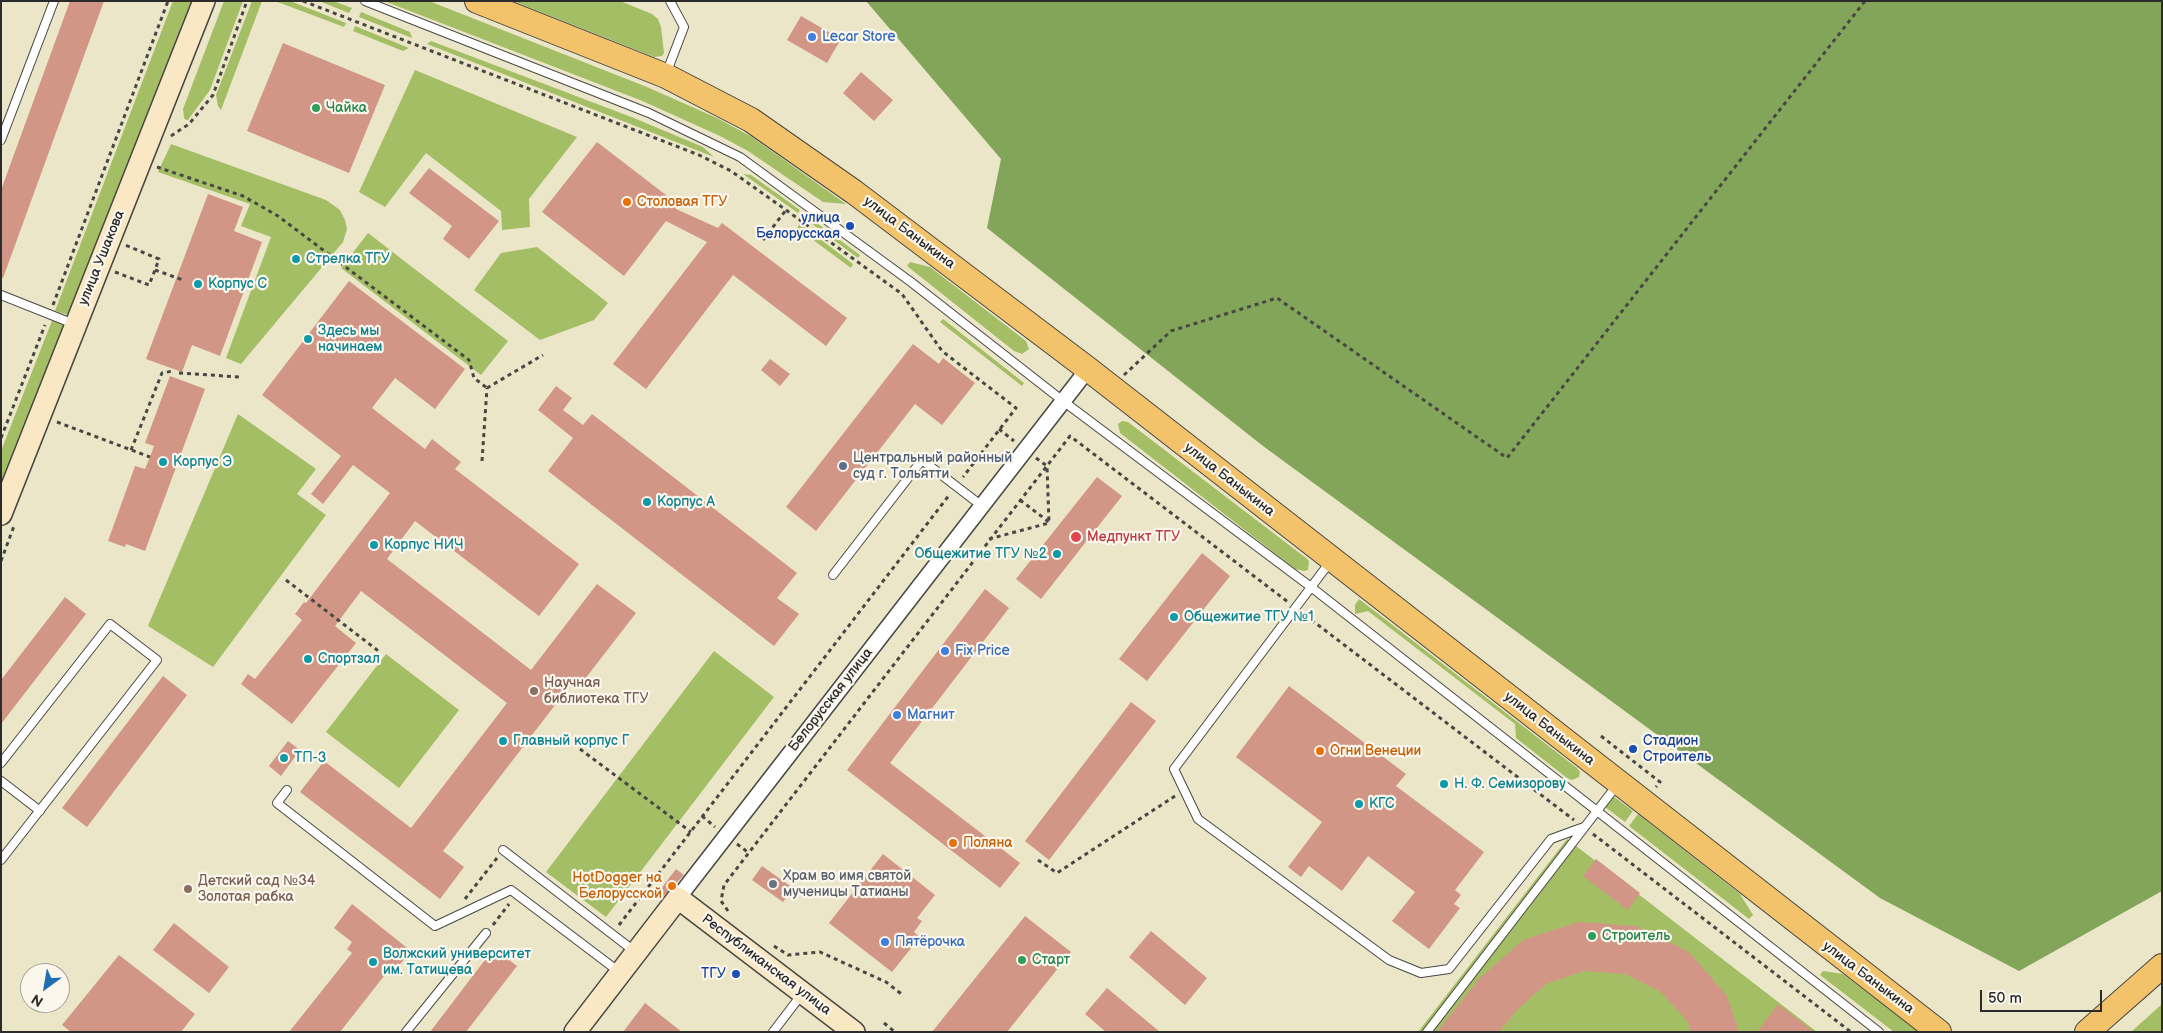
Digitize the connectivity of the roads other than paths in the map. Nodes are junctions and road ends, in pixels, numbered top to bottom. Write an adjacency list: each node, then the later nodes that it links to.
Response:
1 (54, 1): 7 (lane)
2 (204, 1): 9 (street, улица Ушакова)
3 (365, 1): 11 (lane)
4 (476, 1): 6 (main road, улица Баныкина)
5 (670, 1): 6 (lane)
6 (666, 76): 10 (main road, улица Баныкина)
7 (1, 140)
8 (1, 295): 9 (lane)
9 (76, 325): 13 (street, улица Ушакова)
10 (1088, 369): 11 (street, Белорусская улица); 14 (main road, улица Баныкина)
11 (1063, 401): 12 (street, Белорусская улица); 16 (lane)
12 (982, 506): 15 (lane); 26 (street, Белорусская улица)
13 (10, 516)
14 (1332, 560): 16 (lane); 19 (main road, улица Баныкина)
15 (833, 575)
16 (1311, 588): 22 (lane); 23 (lane)
17 (1, 763): 21 (lane)
18 (1, 782): 21 (lane)
19 (1618, 783): 22 (lane); 38 (main road, улица Баныкина)
20 (287, 790): 30 (lane)
21 (40, 811): 25 (lane)
22 (1596, 812): 23 (lane); 37 (lane)
23 (1584, 827): 36 (lane)
24 (503, 850): 28 (lane)
25 (1, 860)
26 (678, 898): 28 (street, Белорусская улица); 31 (street, Республиканская улица)
27 (486, 933): 32 (lane)
28 (636, 952): 30 (street, Белорусская улица)
29 (2162, 966): 39 (main road)
30 (620, 973): 33 (street, Белорусская улица)
31 (804, 993): 34 (lane); 35 (street, Республиканская улица)
32 (406, 1032)
33 (575, 1032)
34 (773, 1032)
35 (854, 1032)
36 (1427, 1032)
37 (1879, 1032)
38 (1939, 1032)
39 (2087, 1032)

